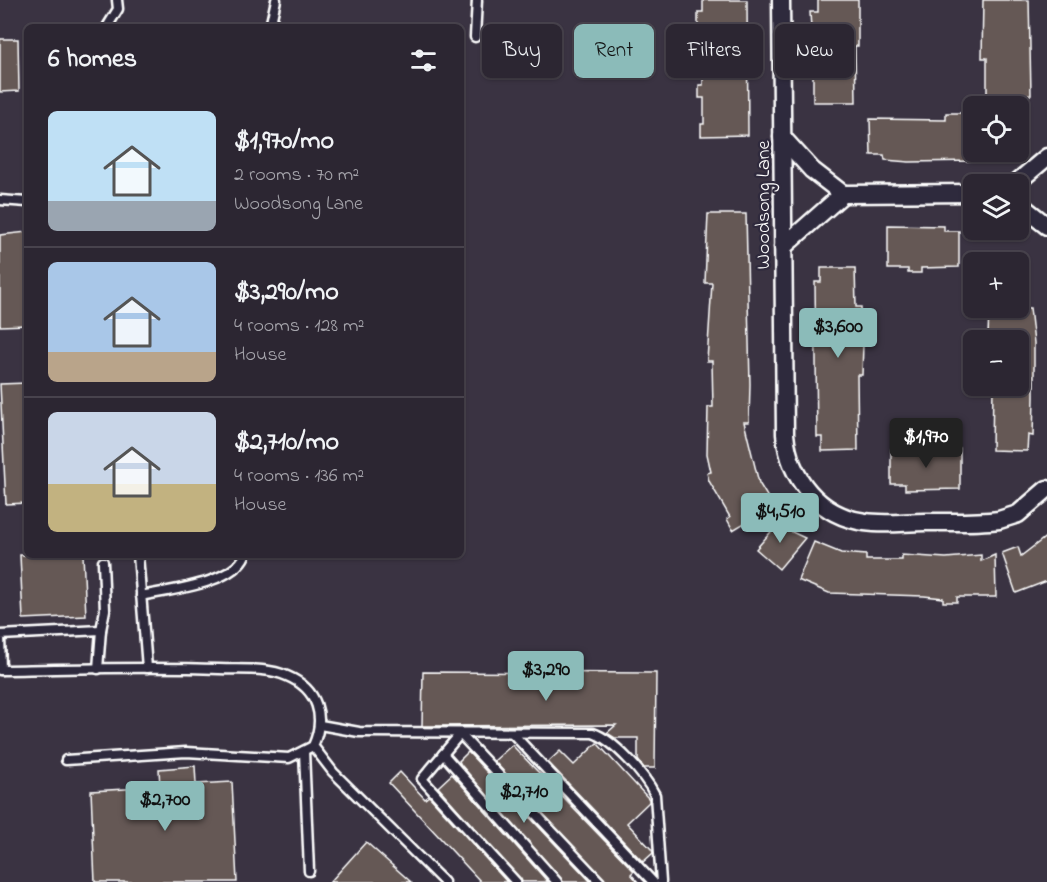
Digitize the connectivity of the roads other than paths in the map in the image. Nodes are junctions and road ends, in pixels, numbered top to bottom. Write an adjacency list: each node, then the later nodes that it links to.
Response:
1 (117, 0): 5 (lane)
2 (276, 0): 6 (lane)
3 (477, 0): 7 (lane)
4 (781, 0): 8 (street, Woodsong Lane)
5 (109, 24)
6 (271, 24)
7 (475, 37)
8 (782, 137): 12 (street); 17 (street, Woodsong Lane)
9 (1047, 157): 10 (street)
10 (1027, 174)
11 (963, 193): 12 (street)
12 (843, 194): 17 (street)
13 (0, 200): 14 (lane)
14 (24, 202)
15 (1029, 212): 16 (street)
16 (1047, 226)
17 (783, 247): 18 (street, Woodsong Lane)
18 (1047, 489)
19 (138, 558): 22 (lane)
20 (244, 558): 22 (lane)
21 (103, 562): 23 (lane)
22 (141, 596): 25 (lane)
23 (101, 630): 24 (lane); 26 (lane)
24 (0, 634): 27 (lane)
25 (147, 668): 26 (lane); 28 (lane)
26 (98, 669): 27 (lane)
27 (1, 670)
28 (320, 725): 29 (lane); 31 (lane)
29 (460, 734): 30 (lane); 33 (lane); 39 (lane)
30 (513, 734): 40 (lane); 41 (lane)
31 (313, 746): 32 (lane); 36 (lane)
32 (304, 752): 34 (lane); 35 (lane)
33 (443, 754): 37 (lane); 38 (lane)
34 (66, 760)
35 (309, 871)
36 (444, 882)
37 (516, 882)
38 (557, 882)
39 (600, 882)
40 (653, 882)
41 (661, 882)

